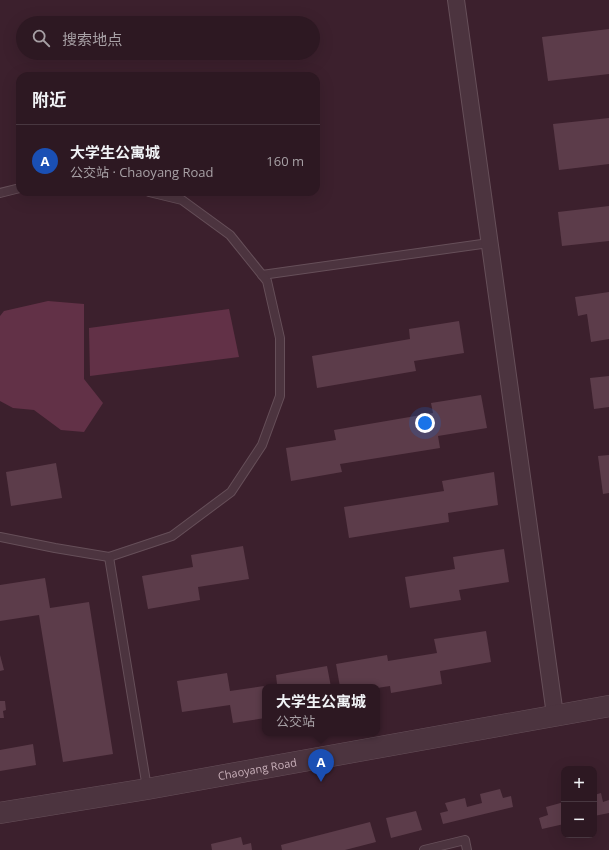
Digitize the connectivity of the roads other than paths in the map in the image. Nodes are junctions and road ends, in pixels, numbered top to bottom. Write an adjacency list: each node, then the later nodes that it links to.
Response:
1 (456, 0): 5 (street)
2 (16, 189): 3 (lane)
3 (0, 193)
4 (166, 196): 6 (lane)
5 (489, 243): 6 (lane); 10 (street)
6 (262, 275): 8 (lane)
7 (0, 537): 8 (lane)
8 (109, 557): 11 (lane)
9 (609, 706): 10 (street, Chaoyang Road)
10 (555, 715): 11 (street, Chaoyang Road)
11 (147, 789): 12 (street, Chaoyang Road)
12 (0, 814)
13 (424, 850): 14 (lane)
14 (468, 850)

